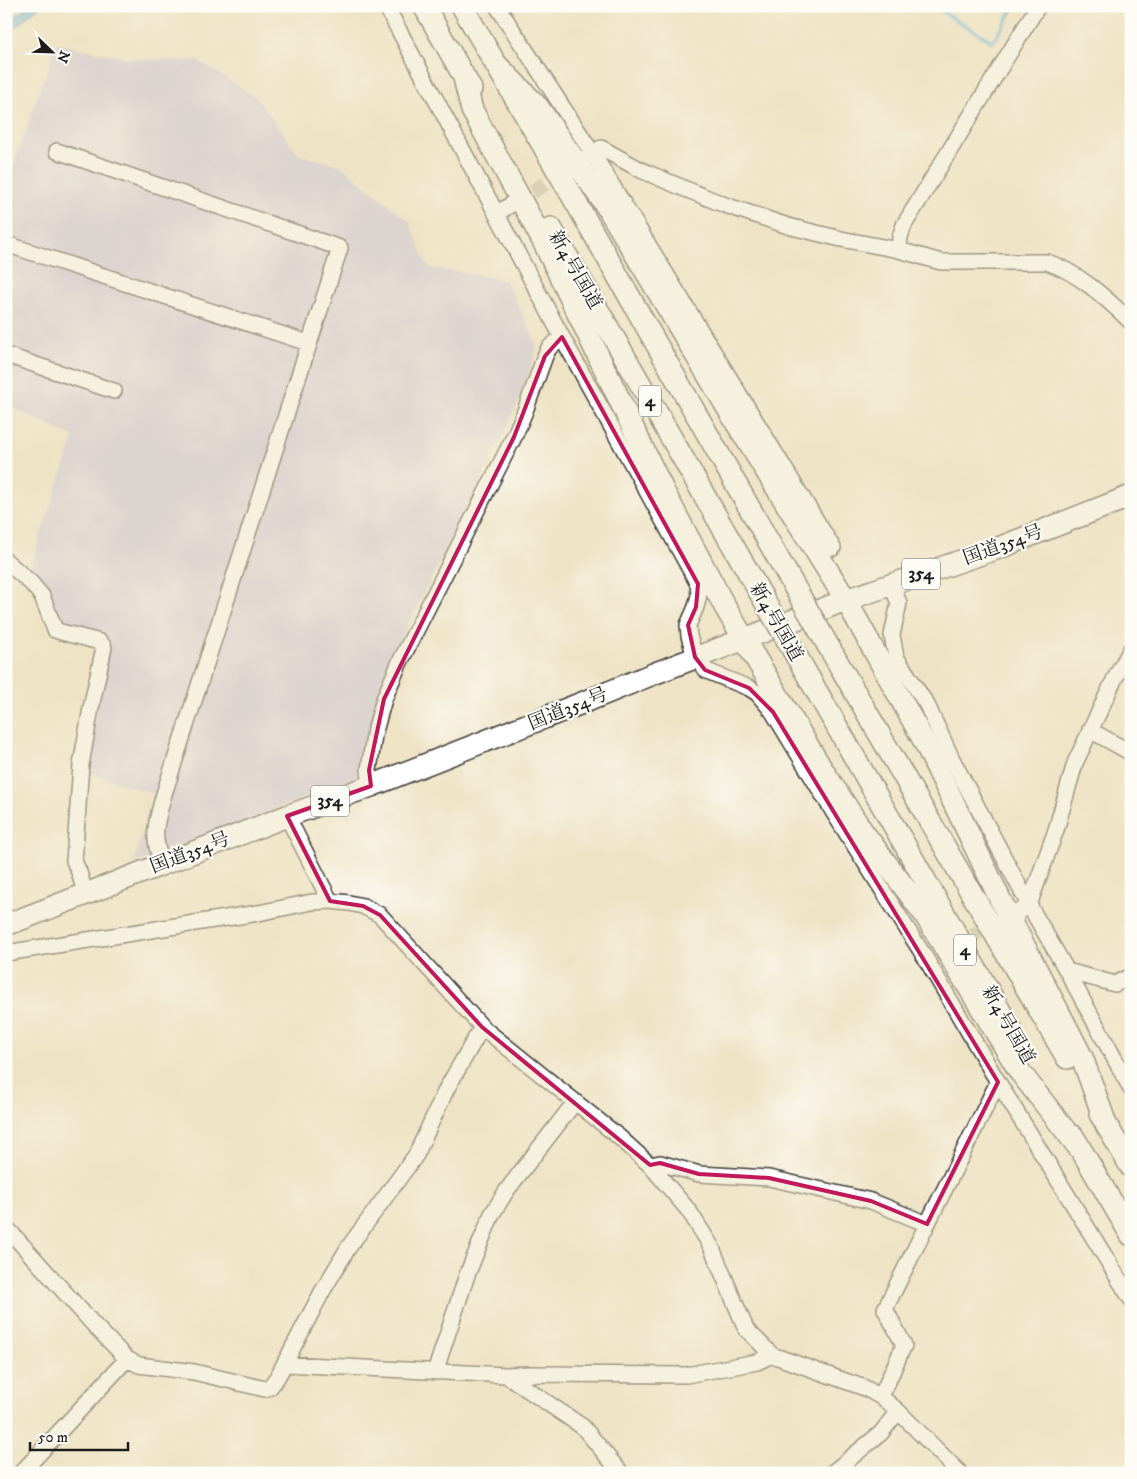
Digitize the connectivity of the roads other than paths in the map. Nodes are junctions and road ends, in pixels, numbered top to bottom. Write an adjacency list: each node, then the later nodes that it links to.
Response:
1 (386, 6): 11 (street)
2 (424, 6): 7 (highway, 新4号国道 / 4)
3 (462, 6): 6 (highway, 新4号国道 / 4)
4 (497, 6): 9 (street)
5 (1038, 6): 13 (street)
6 (496, 64): 23 (highway); 43 (highway, 新4号国道 / 4, bridge)
7 (464, 78): 24 (highway); 44 (highway, 新4号国道 / 4, bridge)
8 (57, 151): 16 (street)
9 (589, 156): 13 (street); 20 (street)
10 (512, 204): 11 (street)
11 (496, 214): 15 (street)
12 (6, 244): 16 (street)
13 (899, 250): 14 (street)
14 (1131, 322)
15 (562, 337): 26 (street); 29 (street)
16 (308, 344): 31 (street)
17 (6, 355): 18 (street)
18 (114, 391)
19 (1131, 496): 22 (highway, 国道354号 / 354)
20 (833, 548)
21 (6, 561): 32 (street)
22 (891, 584): 23 (highway, 国道354号 / 354); 34 (street)
23 (846, 600): 24 (highway, 国道354号 / 354); 43 (highway)
24 (745, 638): 26 (highway, 国道354号 / 354); 44 (highway)
25 (1131, 649): 27 (street)
26 (696, 657): 29 (highway, 国道354号 / 354); 40 (street)
27 (1090, 730): 28 (street); 34 (street)
28 (1131, 753)
29 (371, 786): 30 (highway, 国道354号 / 354)
30 (287, 816): 31 (highway, 国道354号 / 354); 33 (street)
31 (162, 864): 32 (highway, 国道354号 / 354)
32 (85, 893): 35 (highway, 国道354号 / 354)
33 (330, 901): 36 (street); 39 (street)
34 (1024, 908): 37 (street)
35 (6, 925)
36 (6, 953)
37 (1067, 971): 38 (street); 41 (street)
38 (1131, 976)
39 (482, 1027): 42 (street); 53 (street)
40 (998, 1082): 47 (street); 50 (street)
41 (1131, 1089)
42 (575, 1102): 45 (street); 54 (street)
43 (1107, 1127): 46 (highway, 新4号国道 / 4)
44 (1079, 1148): 49 (highway, 新4号国道 / 4)
45 (650, 1165): 47 (street); 51 (street)
46 (1131, 1168)
47 (927, 1224): 56 (street)
48 (6, 1227): 52 (street)
49 (1131, 1235)
50 (1131, 1299)
51 (772, 1355): 55 (street); 56 (street)
52 (126, 1358): 53 (street); 58 (street)
53 (285, 1364): 54 (street)
54 (435, 1372): 55 (street)
55 (506, 1376): 59 (street)
56 (881, 1397): 57 (street)
57 (898, 1412): 60 (street); 61 (street)
58 (21, 1473)
59 (621, 1473)
60 (832, 1473)
61 (960, 1473)

